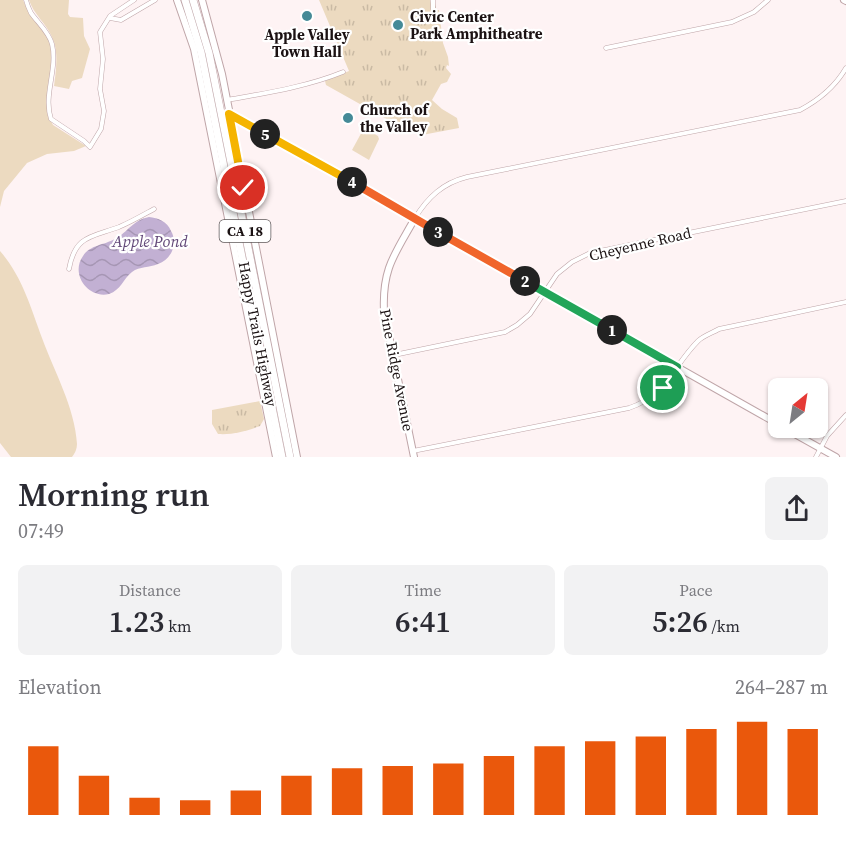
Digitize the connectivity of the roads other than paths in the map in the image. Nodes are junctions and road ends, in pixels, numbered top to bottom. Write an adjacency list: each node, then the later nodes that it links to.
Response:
1 (26, 0): 12 (street)
2 (134, 0): 12 (street)
3 (155, 0): 10 (street)
4 (177, 0): 31 (street)
5 (185, 0): 32 (main road, Happy Trails Highway / CA 18)
6 (193, 0): 33 (main road, Happy Trails Highway / CA 18)
7 (202, 0): 16 (street)
8 (433, 0): 11 (street)
9 (768, 0): 13 (street)
10 (147, 2): 12 (street)
11 (433, 9)
12 (109, 18)
13 (606, 48)
14 (846, 68): 20 (street)
15 (343, 72): 16 (street)
16 (227, 100): 17 (street)
17 (229, 114): 20 (street); 34 (street)
18 (846, 201): 22 (street, Cheyenne Road)
19 (154, 209): 21 (street)
20 (415, 218): 22 (street); 24 (street, Pine Ridge Avenue)
21 (69, 269)
22 (546, 293): 24 (street, Cheyenne Road); 25 (street)
23 (846, 302): 25 (street)
24 (394, 355): 30 (street, Pine Ridge Avenue)
25 (677, 367): 27 (street); 30 (street)
26 (846, 415): 29 (street)
27 (768, 418)
28 (802, 438): 29 (street)
29 (820, 448): 35 (street); 36 (street)
30 (414, 454)
31 (276, 457)
32 (282, 457)
33 (290, 457)
34 (297, 457)
35 (816, 457)
36 (836, 457)

